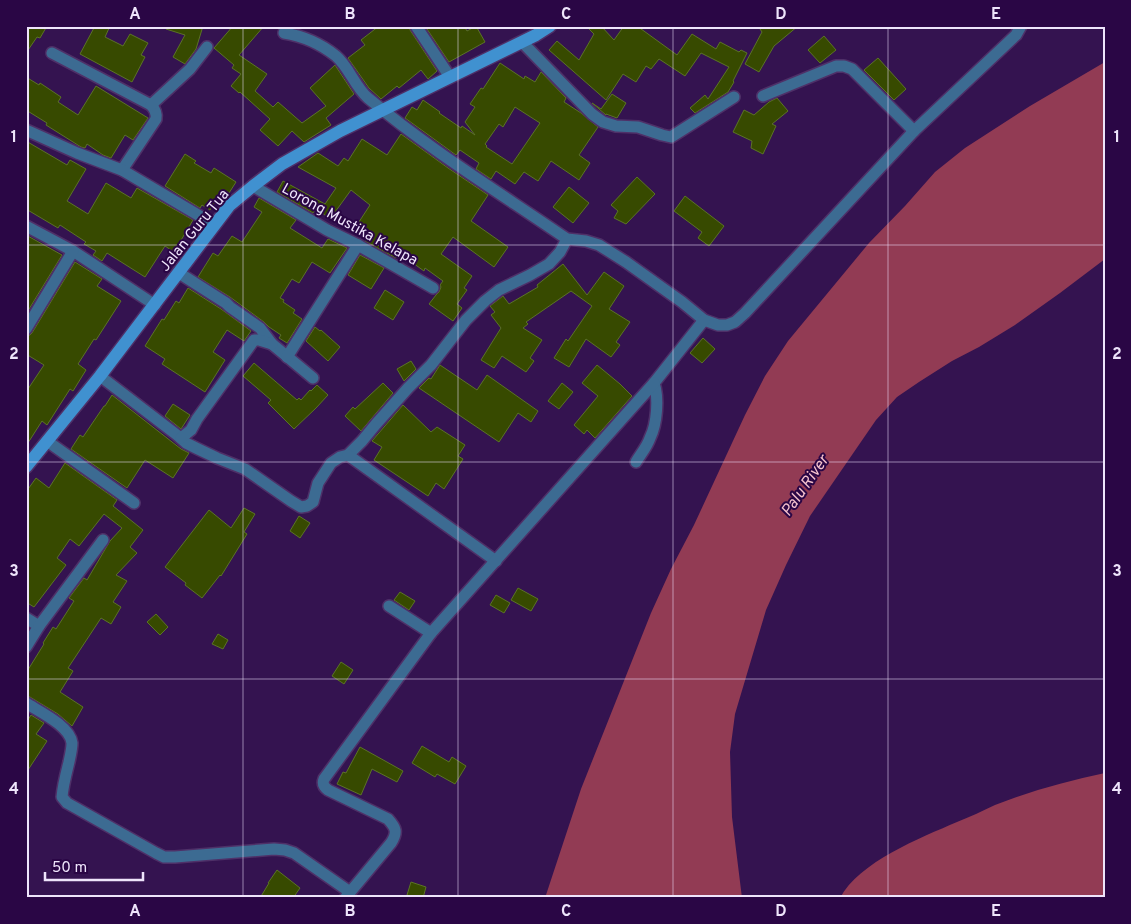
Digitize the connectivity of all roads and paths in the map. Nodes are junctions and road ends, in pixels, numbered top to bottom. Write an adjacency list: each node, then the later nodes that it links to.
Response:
1 (287, 26): 12 (street)
2 (416, 26): 8 (street)
3 (550, 26): 5 (main road, Jalan Guru Tua)
4 (1018, 30): 14 (street)
5 (522, 42): 8 (main road, Jalan Guru Tua); 10 (street)
6 (207, 47): 11 (street)
7 (52, 53): 11 (street)
8 (450, 77): 12 (main road, Jalan Guru Tua)
9 (763, 96): 14 (street)
10 (734, 97)
11 (152, 105): 15 (street)
12 (383, 110): 16 (main road, Jalan Guru Tua); 19 (street)
13 (26, 130): 15 (street)
14 (914, 131): 26 (street)
15 (122, 170): 17 (street)
16 (253, 186): 17 (main road, Jalan Guru Tua); 20 (street, Lorong Mustika Kelapa)
17 (215, 225): 22 (main road, Jalan Guru Tua)
18 (26, 226): 21 (street)
19 (567, 239): 26 (street); 35 (street)
20 (358, 245): 23 (street, Lorong Mustika Kelapa); 29 (street)
21 (73, 251): 24 (street); 25 (street)
22 (179, 273): 24 (main road, Jalan Guru Tua); 28 (street)
23 (433, 288)
24 (155, 305): 30 (main road, Jalan Guru Tua)
25 (30, 313): 27 (street)
26 (704, 320): 32 (street)
27 (26, 329)
28 (272, 344): 29 (street); 33 (street)
29 (287, 356): 31 (street)
30 (100, 376): 33 (street); 34 (main road, Jalan Guru Tua)
31 (313, 378)
32 (654, 384): 36 (street); 40 (street)
33 (181, 438): 35 (street)
34 (47, 441): 37 (main road, Jalan Guru Tua); 38 (street)
35 (348, 455): 40 (street)
36 (636, 462)
37 (26, 467)
38 (134, 504)
39 (103, 540): 43 (street)
40 (496, 561): 44 (street)
41 (389, 606): 44 (street)
42 (26, 618): 43 (street)
43 (39, 626): 45 (street)
44 (430, 634): 47 (street)
45 (26, 646)
46 (26, 703): 47 (street)
47 (347, 895)

